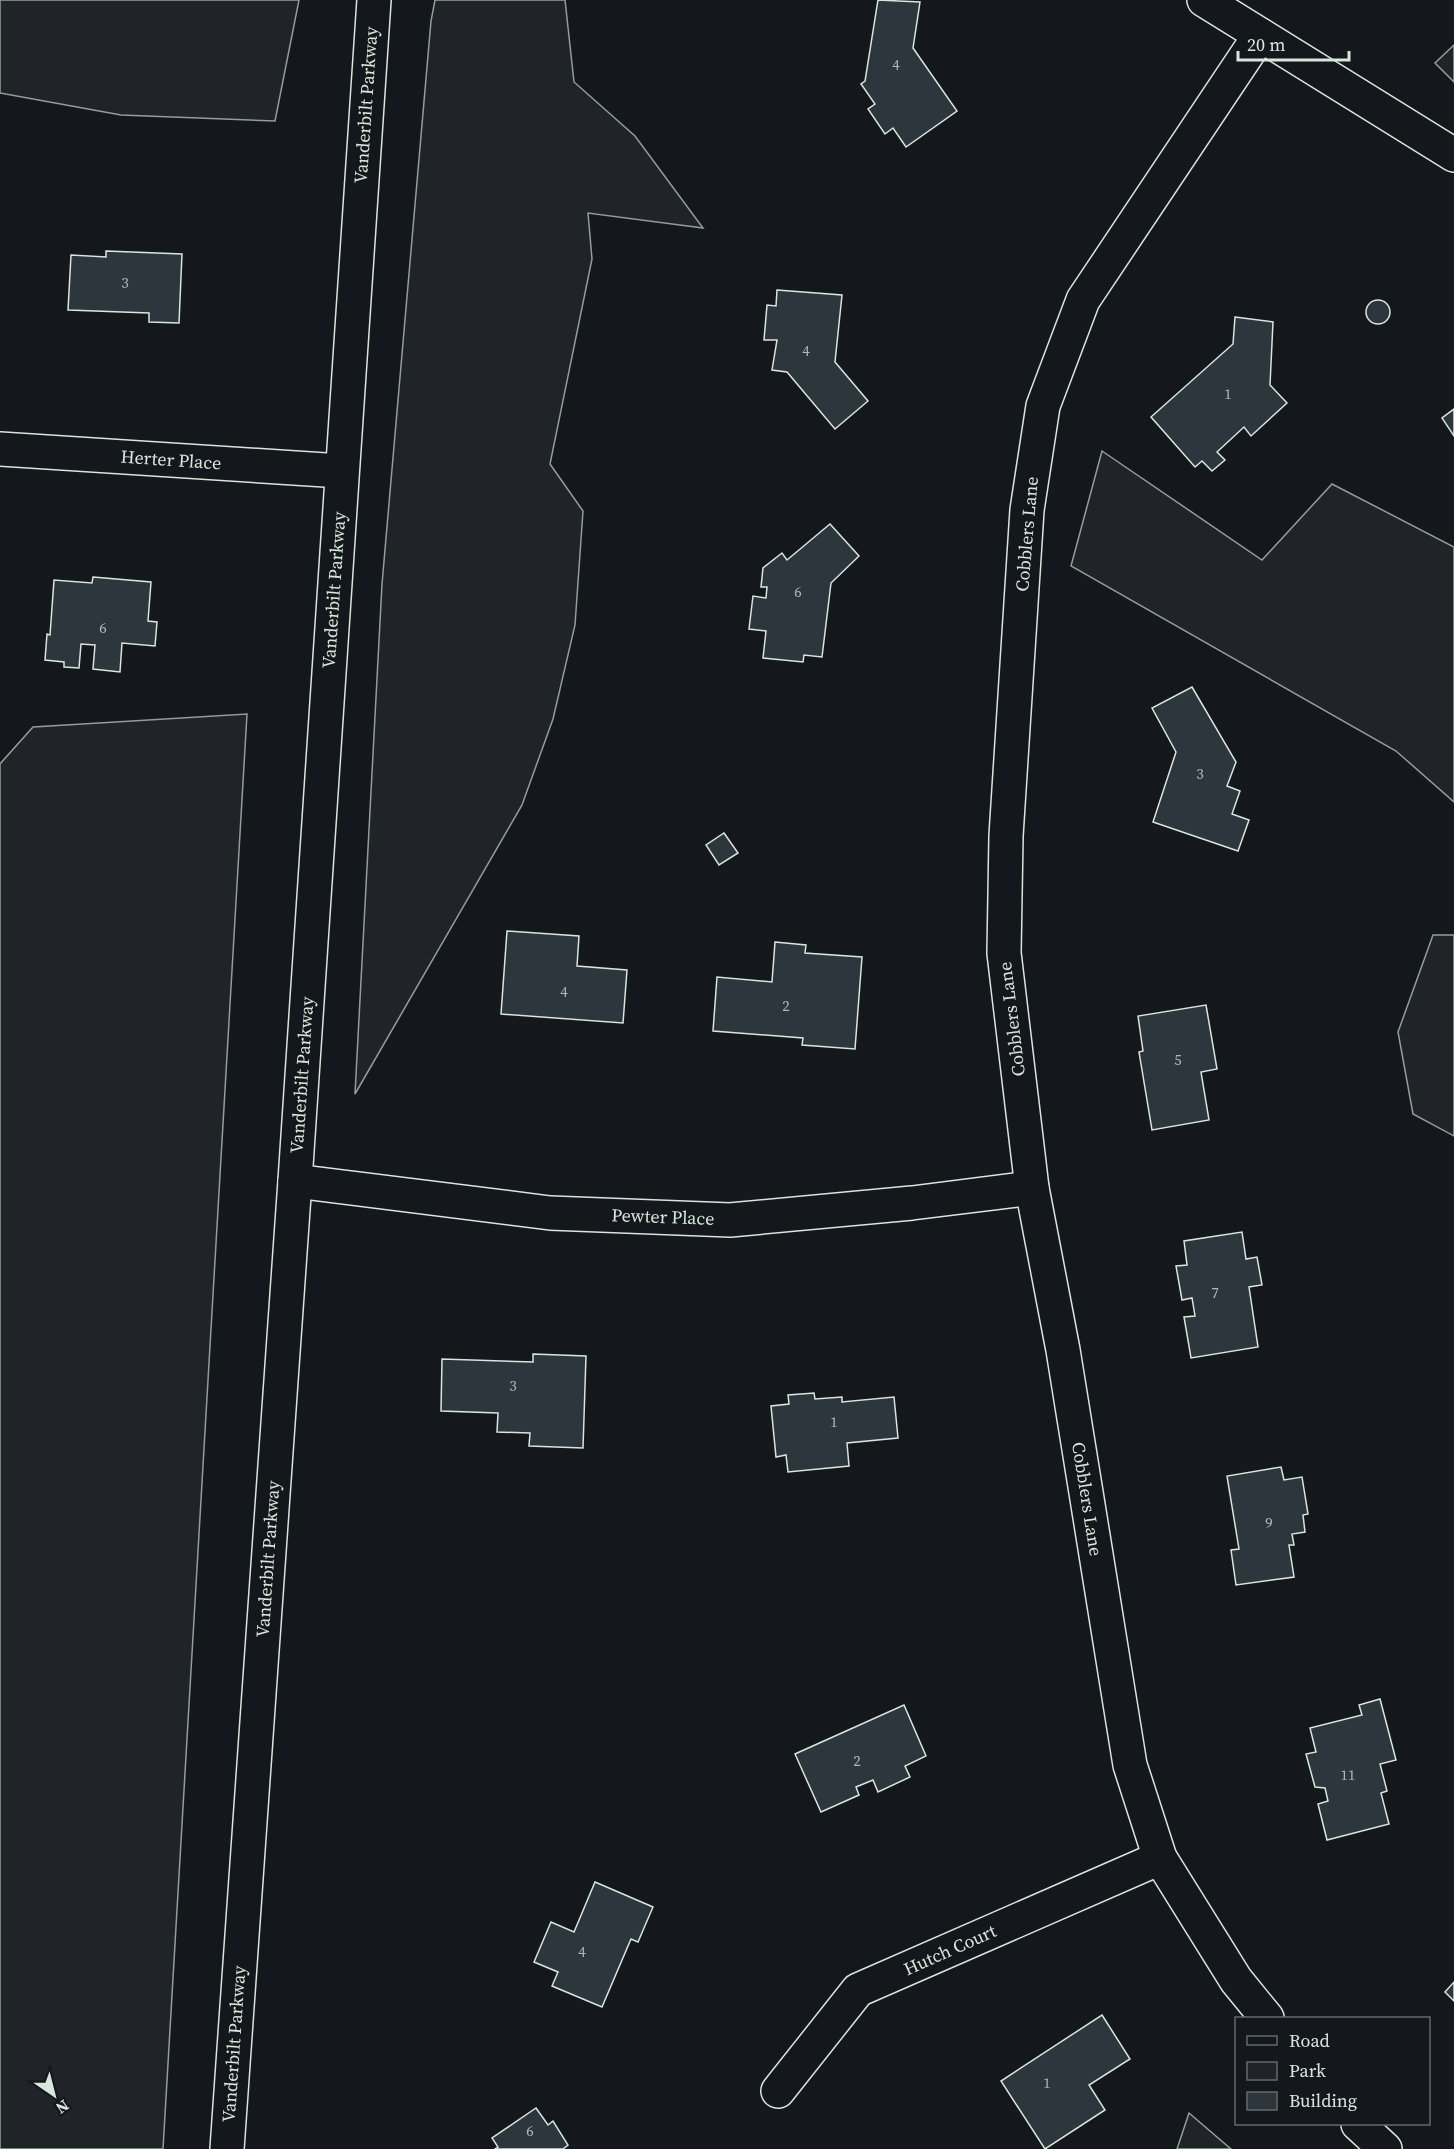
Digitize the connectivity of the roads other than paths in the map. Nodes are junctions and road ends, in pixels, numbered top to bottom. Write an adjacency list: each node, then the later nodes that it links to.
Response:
1 (374, 0): 6 (street, Vanderbilt Parkway)
2 (1204, 0): 3 (street)
3 (1260, 35): 4 (street); 8 (street, Cobblers Lane)
4 (1454, 155)
5 (0, 449): 6 (street, Herter Place)
6 (341, 471): 7 (street, Vanderbilt Parkway)
7 (295, 1181): 8 (street, Pewter Place); 13 (street, Vanderbilt Parkway)
8 (1032, 1188): 9 (street, Cobblers Lane)
9 (1160, 1858): 10 (street, Cobblers Lane); 11 (street, Hutch Court)
10 (1266, 2017)
11 (778, 2091)
12 (1359, 2125): 14 (street)
13 (227, 2149)
14 (1385, 2149)

